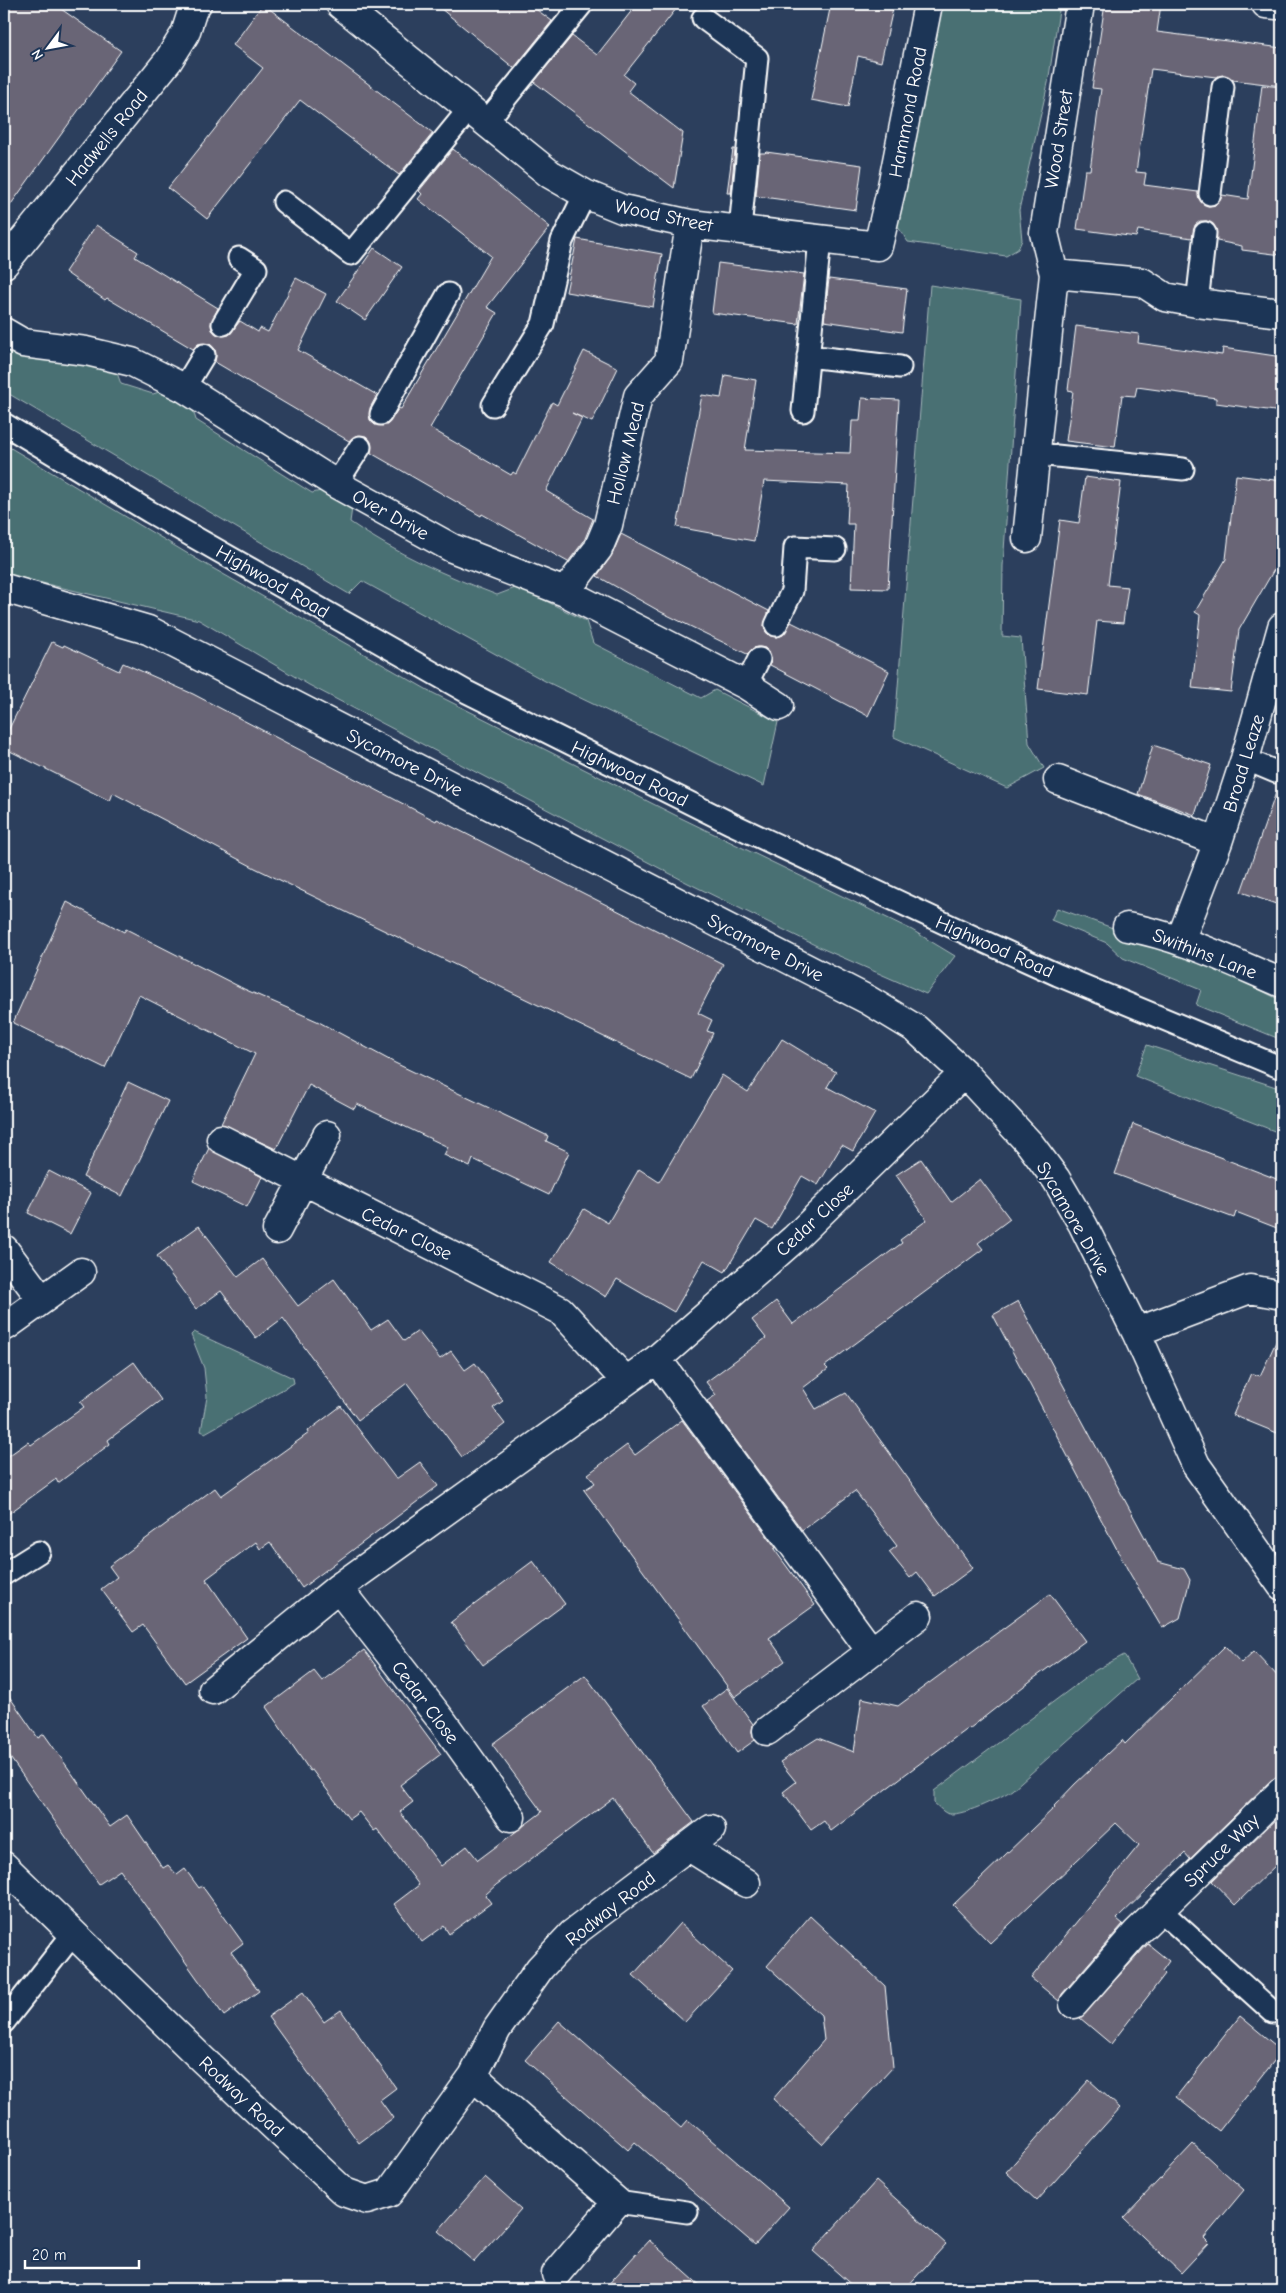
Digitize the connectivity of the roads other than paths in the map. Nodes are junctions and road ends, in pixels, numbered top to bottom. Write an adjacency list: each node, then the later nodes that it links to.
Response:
1 (197, 4): 20 (street, Hadwells Road)
2 (340, 4): 10 (street, Wood Street)
3 (582, 4): 10 (lane)
4 (928, 4): 14 (street, Hammond Road)
5 (1080, 4): 21 (street, Wood Street)
6 (1266, 4): 7 (street)
7 (1279, 4)
8 (703, 18): 16 (lane)
9 (1223, 87): 12 (lane)
10 (478, 115): 11 (street, Wood Street); 13 (lane)
11 (585, 194): 15 (street, Wood Street); 31 (lane)
12 (1210, 194)
13 (284, 202)
14 (884, 220): 18 (street, Wood Street)
15 (690, 224): 16 (street, Wood Street); 42 (street, Hollow Mead)
16 (740, 230): 18 (street, Wood Street)
17 (1205, 233): 23 (lane)
18 (820, 240): 28 (lane)
19 (239, 258): 25 (lane)
20 (4, 264)
21 (1054, 274): 23 (street); 36 (street, Wood Street)
22 (448, 294): 33 (lane)
23 (1197, 303): 24 (street)
24 (1282, 313)
25 (223, 324)
26 (4, 332): 30 (street, Over Drive)
27 (204, 355): 30 (lane)
28 (808, 356): 29 (lane); 32 (lane)
29 (900, 367)
30 (184, 388): 38 (street, Over Drive)
31 (493, 405)
32 (803, 412)
33 (381, 414)
34 (4, 424): 55 (lane, Highwood Road)
35 (360, 447): 38 (lane)
36 (1037, 454): 37 (lane); 39 (street, Wood Street)
37 (1183, 469)
38 (336, 484): 42 (street, Over Drive)
39 (1027, 538)
40 (835, 549): 43 (lane)
41 (4, 588): 56 (street, Sycamore Drive)
42 (565, 592): 46 (street, Over Drive)
43 (776, 625)
44 (1282, 627): 48 (street, Broad Leaze)
45 (759, 659): 46 (lane)
46 (746, 685): 47 (street, Over Drive)
47 (779, 706)
48 (1246, 759): 49 (lane); 51 (street, Broad Leaze)
49 (1276, 772)
50 (1058, 780): 51 (street)
51 (1218, 842): 53 (street, Broad Leaze)
52 (1127, 927): 53 (street, Swithins Lane)
53 (1180, 941): 54 (street, Swithins Lane)
54 (1282, 983)
55 (1282, 1068)
56 (964, 1073): 66 (street, Sycamore Drive); 67 (street, Cedar Close)
57 (327, 1135): 59 (street)
58 (221, 1139): 59 (street, Cedar Close)
59 (302, 1182): 60 (street); 68 (street, Cedar Close)
60 (276, 1230)
61 (4, 1249): 64 (street)
62 (81, 1272): 64 (street)
63 (1282, 1295): 66 (street)
64 (42, 1300): 65 (street)
65 (5, 1327)
66 (1136, 1332): 71 (street, Sycamore Drive)
67 (657, 1359): 68 (street, Cedar Close); 74 (street)
68 (625, 1380): 72 (street, Cedar Close)
69 (39, 1552): 70 (lane)
70 (4, 1574)
71 (1282, 1586)
72 (338, 1588): 75 (street, Cedar Close); 78 (street, Cedar Close)
73 (918, 1616): 74 (street)
74 (871, 1652): 76 (street)
75 (213, 1690)
76 (767, 1731)
77 (1282, 1791): 83 (street, Spruce Way)
78 (511, 1817)
79 (711, 1829): 80 (street, Rodway Road)
80 (689, 1847): 82 (street); 88 (street, Rodway Road)
81 (4, 1866): 84 (street, Rodway Road)
82 (746, 1883)
83 (1159, 1910): 85 (street, Spruce Way); 86 (lane)
84 (73, 1934): 87 (lane); 88 (street, Rodway Road)
85 (1074, 2004)
86 (1274, 2012)
87 (4, 2022)
88 (473, 2076): 89 (street)
89 (617, 2202): 90 (lane); 91 (street)
90 (687, 2212)
91 (556, 2274)

